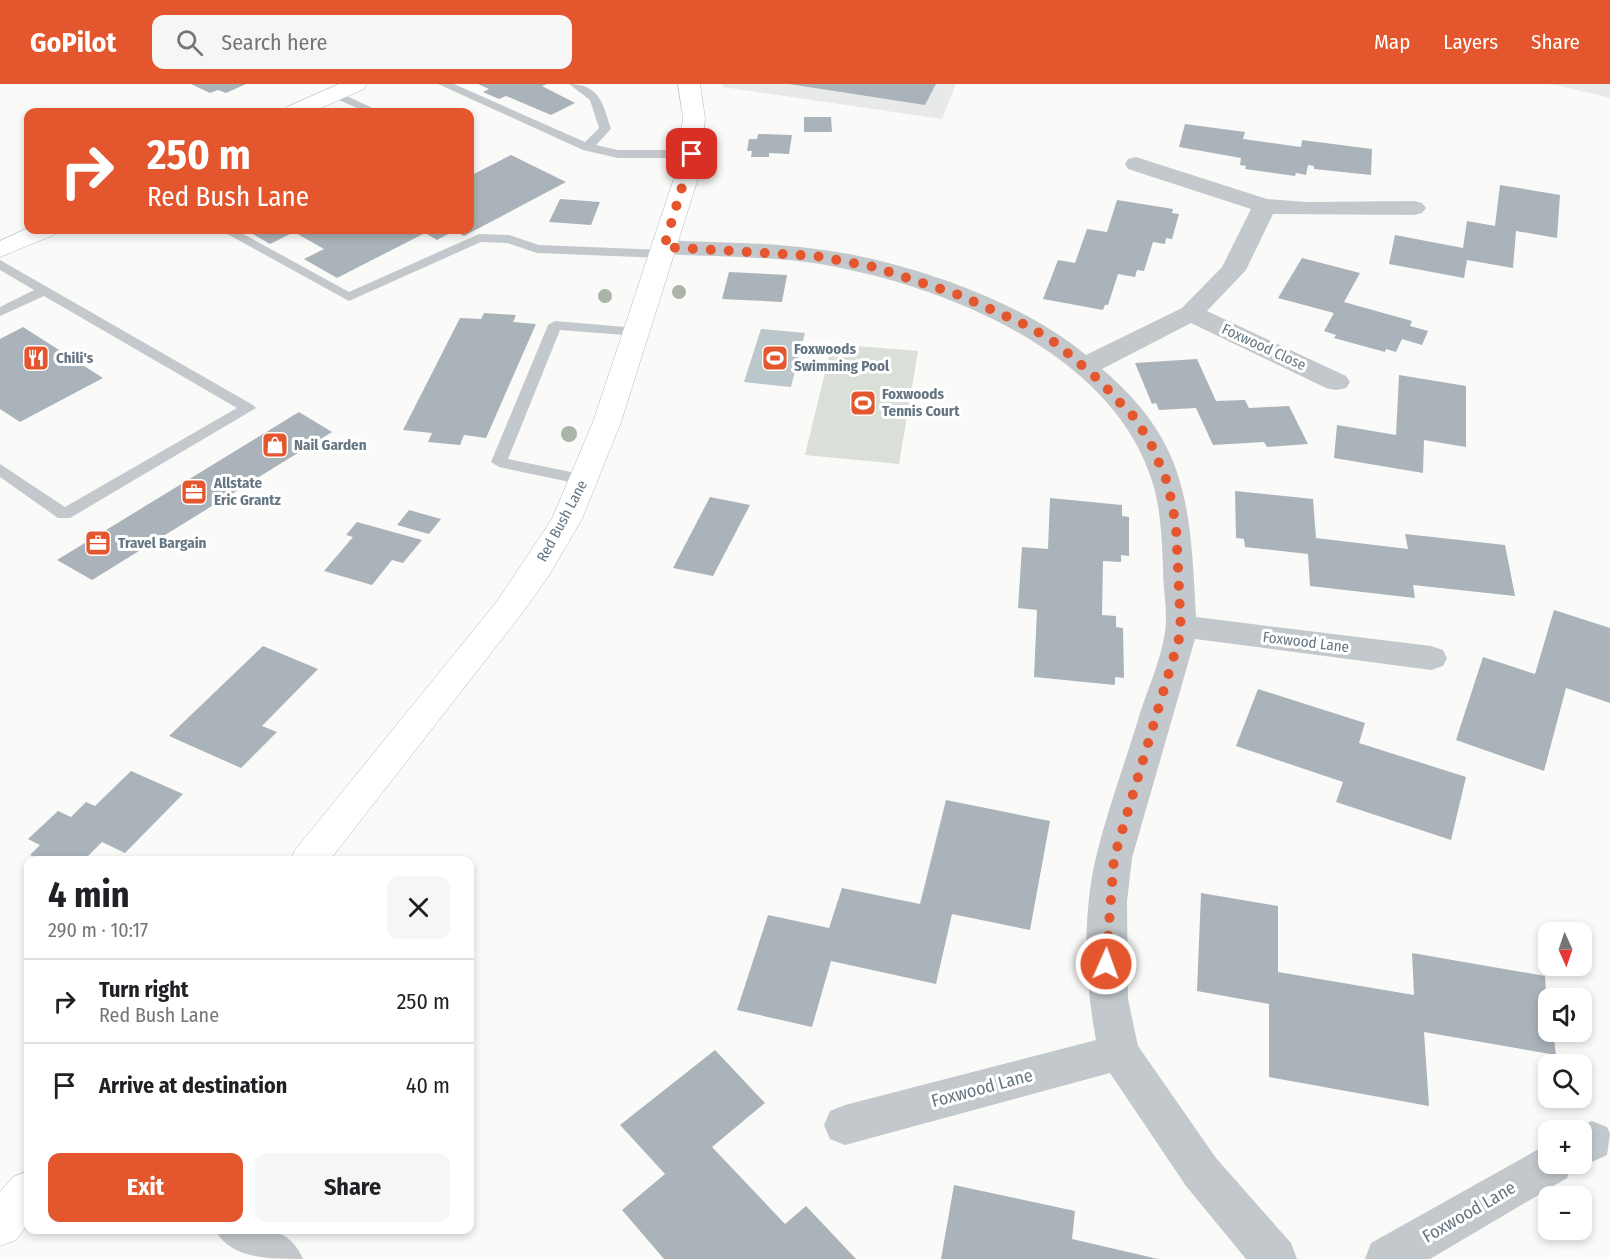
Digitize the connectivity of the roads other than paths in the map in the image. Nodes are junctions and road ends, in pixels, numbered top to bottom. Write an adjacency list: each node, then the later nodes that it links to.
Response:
1 (356, 84): 5 (street)
2 (444, 84): 8 (lane)
3 (575, 84): 8 (lane)
4 (689, 84): 9 (street, Red Bush Lane)
5 (334, 94): 6 (street); 7 (lane)
6 (304, 108)
7 (366, 108)
8 (587, 147): 9 (lane)
9 (692, 154): 16 (street, Red Bush Lane)
10 (1136, 164): 11 (street)
11 (1265, 206): 12 (street); 20 (street)
12 (1414, 208)
13 (36, 234): 15 (street)
14 (234, 234): 16 (lane)
15 (0, 250)
16 (664, 250): 21 (street, Red Bush Lane); 22 (street)
17 (0, 264): 18 (lane)
18 (45, 290): 19 (lane); 24 (lane)
19 (0, 312)
20 (1191, 314): 22 (street); 23 (street, Foxwood Close)
21 (637, 332): 25 (street, Red Bush Lane); 25 (lane)
22 (1084, 368): 26 (street)
23 (1336, 382)
24 (0, 469)
25 (584, 480): 28 (street, Red Bush Lane)
26 (1181, 626): 27 (street, Foxwood Lane); 29 (street)
27 (1431, 658)
28 (312, 856)
29 (1119, 1052): 30 (street, Foxwood Lane); 36 (street)
30 (845, 1125)
31 (1538, 1172): 37 (street, Foxwood Lane)
32 (24, 1197): 33 (street)
33 (0, 1225)
34 (243, 1234): 35 (street)
35 (281, 1259)
36 (1275, 1259)
37 (1387, 1259)

